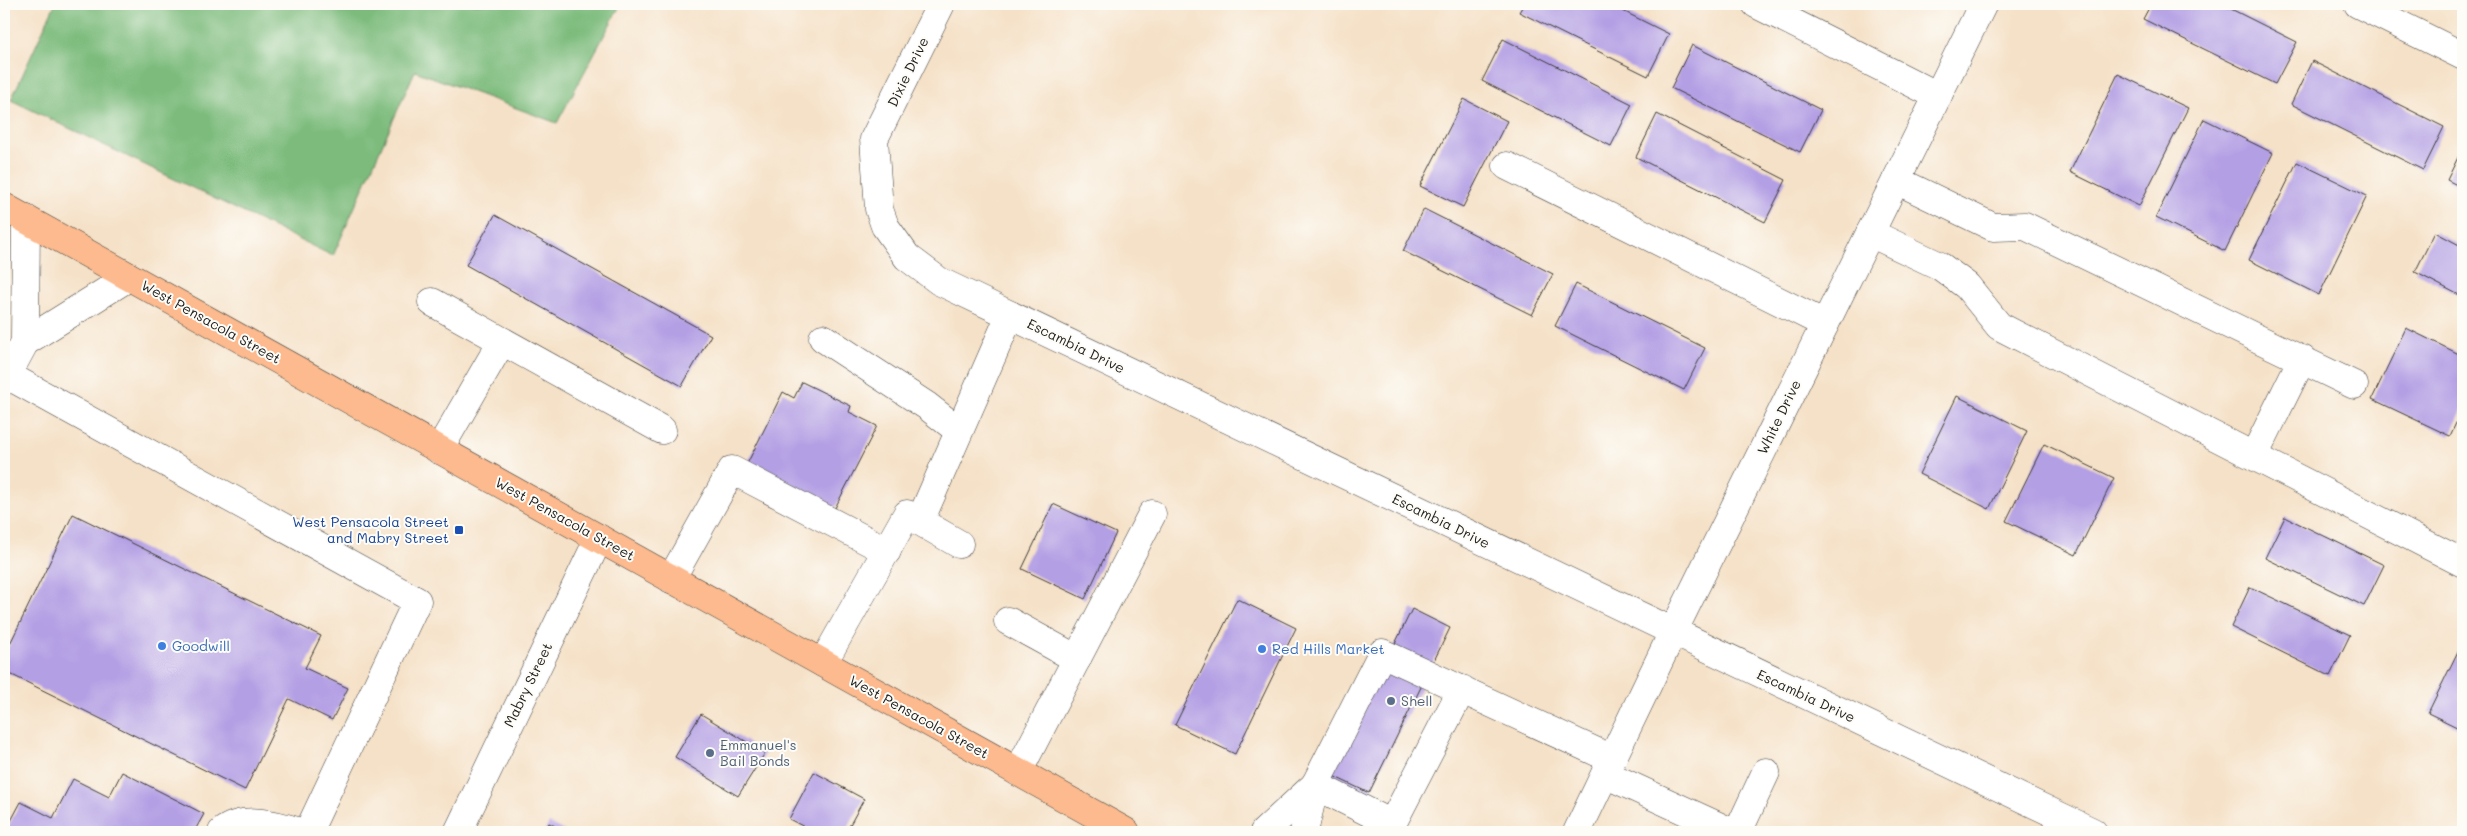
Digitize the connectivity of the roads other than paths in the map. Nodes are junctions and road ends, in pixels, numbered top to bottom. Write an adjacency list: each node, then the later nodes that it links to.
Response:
1 (1756, 4): 6 (street)
2 (1983, 4): 6 (street, White Drive)
3 (2358, 4): 5 (street)
4 (937, 5): 7 (street, Dixie Drive)
5 (2463, 56)
6 (1938, 96): 9 (street, White Drive)
7 (874, 139): 14 (street, Escambia Drive)
8 (1507, 166): 15 (street)
9 (1896, 180): 11 (street, White Drive); 19 (street)
10 (15, 213): 12 (main road, West Pensacola Street); 18 (street)
11 (1870, 233): 15 (street, White Drive); 25 (street)
12 (129, 277): 18 (street); 24 (main road, West Pensacola Street)
13 (432, 302): 17 (street)
14 (1010, 315): 23 (street); 34 (street, Escambia Drive)
15 (1825, 324): 34 (street, White Drive)
16 (823, 338): 23 (street)
17 (502, 341): 22 (street); 24 (street)
18 (25, 342): 20 (street)
19 (2302, 359): 21 (street); 25 (street)
20 (5, 378): 44 (street)
21 (2354, 385)
22 (662, 430)
23 (959, 431): 27 (street)
24 (439, 450): 28 (main road, West Pensacola Street)
25 (2254, 456): 31 (street)
26 (1152, 514): 35 (street)
27 (920, 521): 29 (street); 30 (street)
28 (599, 538): 32 (main road, West Pensacola Street); 45 (street, Mabry Street)
29 (959, 544)
30 (887, 551): 32 (street); 36 (street)
31 (2463, 563)
32 (671, 578): 36 (main road, West Pensacola Street)
33 (1008, 621): 35 (street)
34 (1673, 632): 38 (street, White Drive); 52 (street, Escambia Drive)
35 (1077, 659): 39 (street)
36 (823, 663): 39 (main road, West Pensacola Street)
37 (1462, 689): 38 (street); 41 (street); 41 (street)
38 (1608, 767): 49 (street, White Drive); 50 (street)
39 (1018, 772): 46 (main road, West Pensacola Street)
40 (1766, 772): 51 (street)
41 (1316, 786): 47 (street); 48 (street)
42 (222, 832): 43 (street)
43 (300, 832)
44 (308, 832)
45 (458, 832)
46 (1126, 832)
47 (1264, 832)
48 (1304, 832)
49 (1577, 832)
50 (1731, 832)
51 (1738, 832)
52 (2093, 832)

